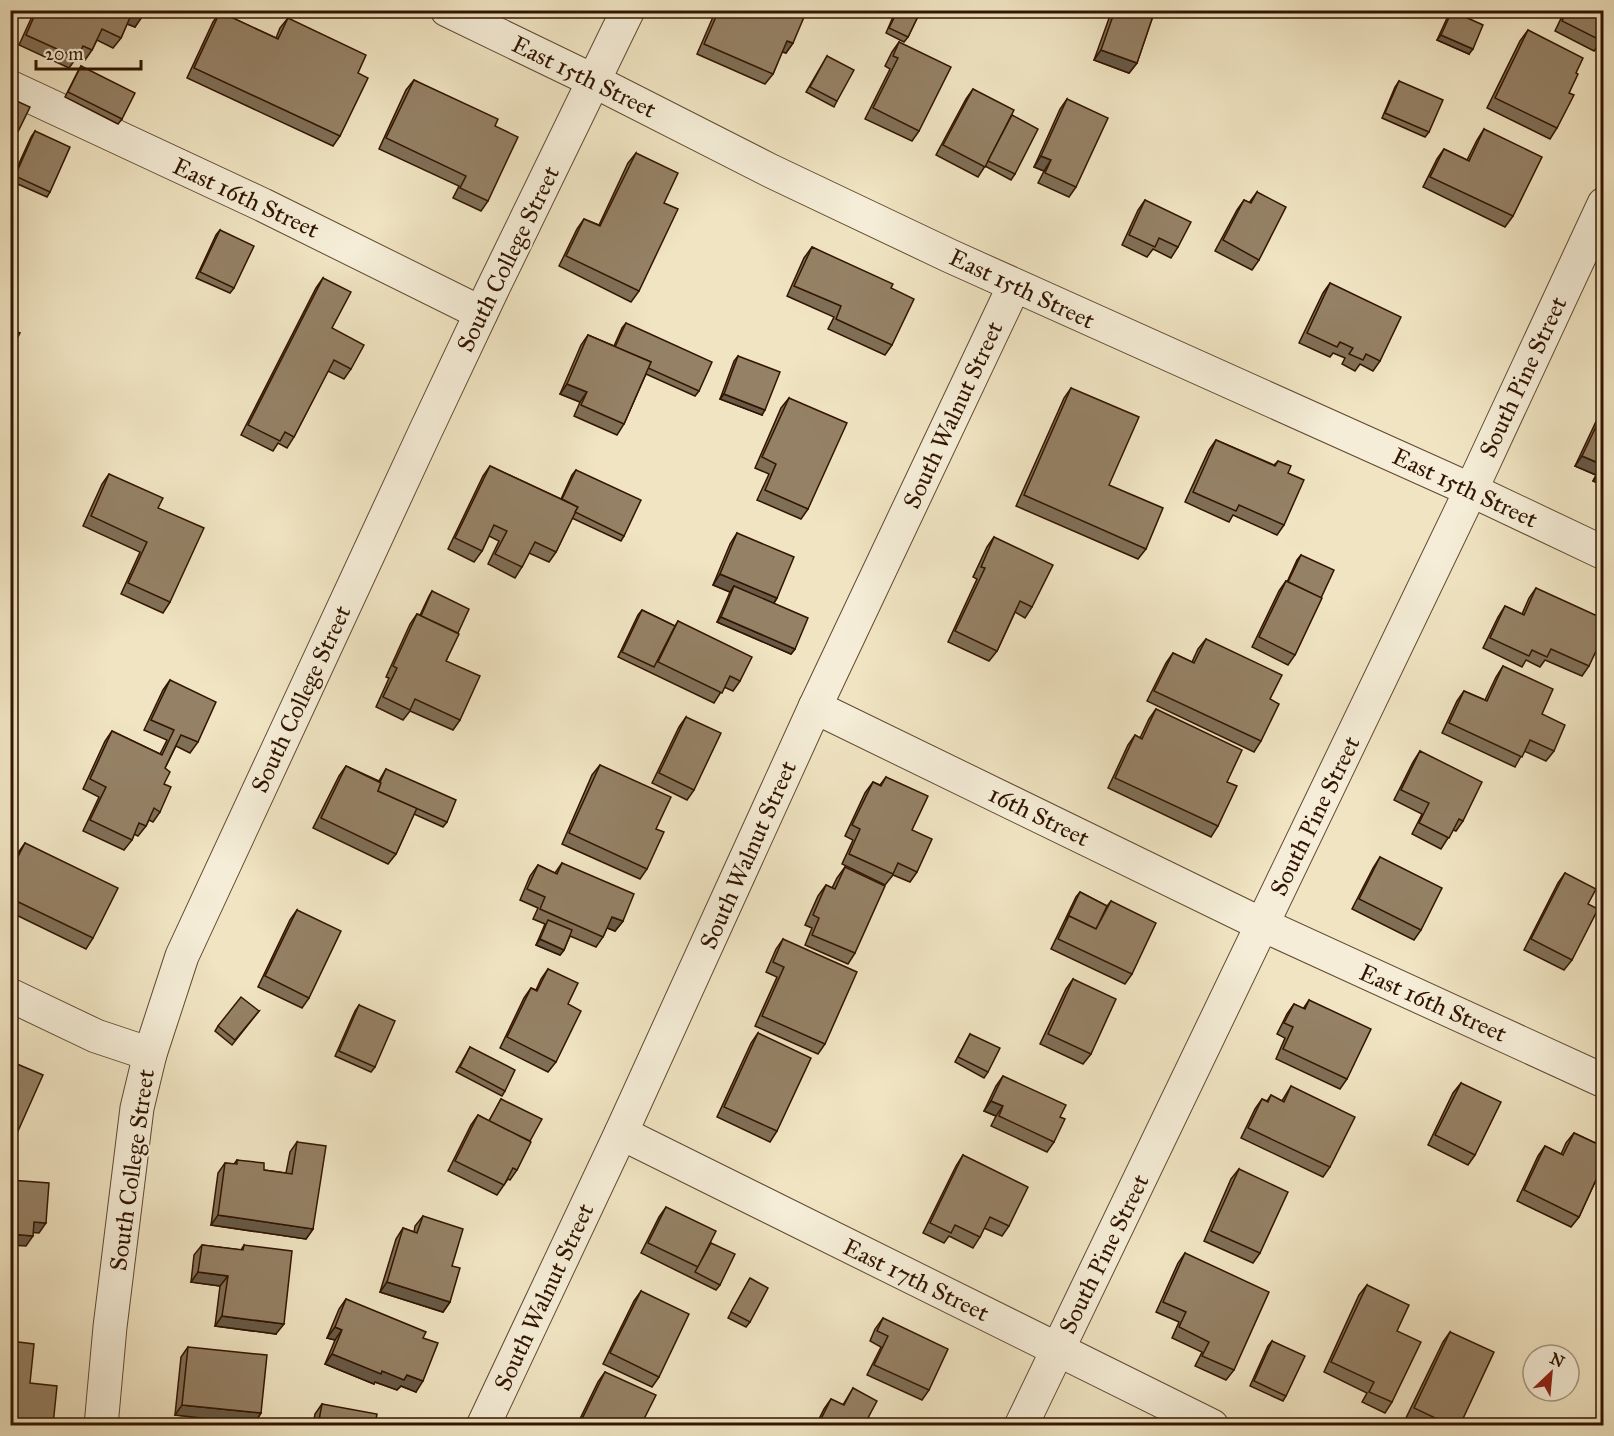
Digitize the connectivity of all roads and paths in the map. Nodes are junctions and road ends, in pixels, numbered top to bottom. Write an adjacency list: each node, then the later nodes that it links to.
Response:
1 (447, 10): 3 (street, East 15th Street)
2 (628, 10): 3 (street, South College Street)
3 (594, 81): 6 (street, East 15th Street); 7 (street, South College Street)
4 (10, 87): 7 (street, East 16th Street)
5 (1604, 204): 8 (street, South Pine Street)
6 (1014, 286): 8 (street, East 15th Street); 10 (street, South Walnut Street)
7 (481, 313): 13 (street, South College Street)
8 (1471, 490): 9 (street, East 15th Street); 11 (street, South Pine Street)
9 (1604, 553)
10 (815, 706): 11 (street, 16th Street); 15 (street, South Walnut Street)
11 (1263, 925): 14 (street, East 16th Street); 16 (street, South Pine Street)
12 (10, 995): 13 (street)
13 (150, 1054): 17 (street, South College Street)
14 (1604, 1081)
15 (621, 1133): 16 (street, East 17th Street); 18 (street, South Walnut Street)
16 (1057, 1350): 19 (street, South Pine Street); 20 (street, East 17th Street)
17 (101, 1425)
18 (483, 1425)
19 (1022, 1425)
20 (1212, 1425)

